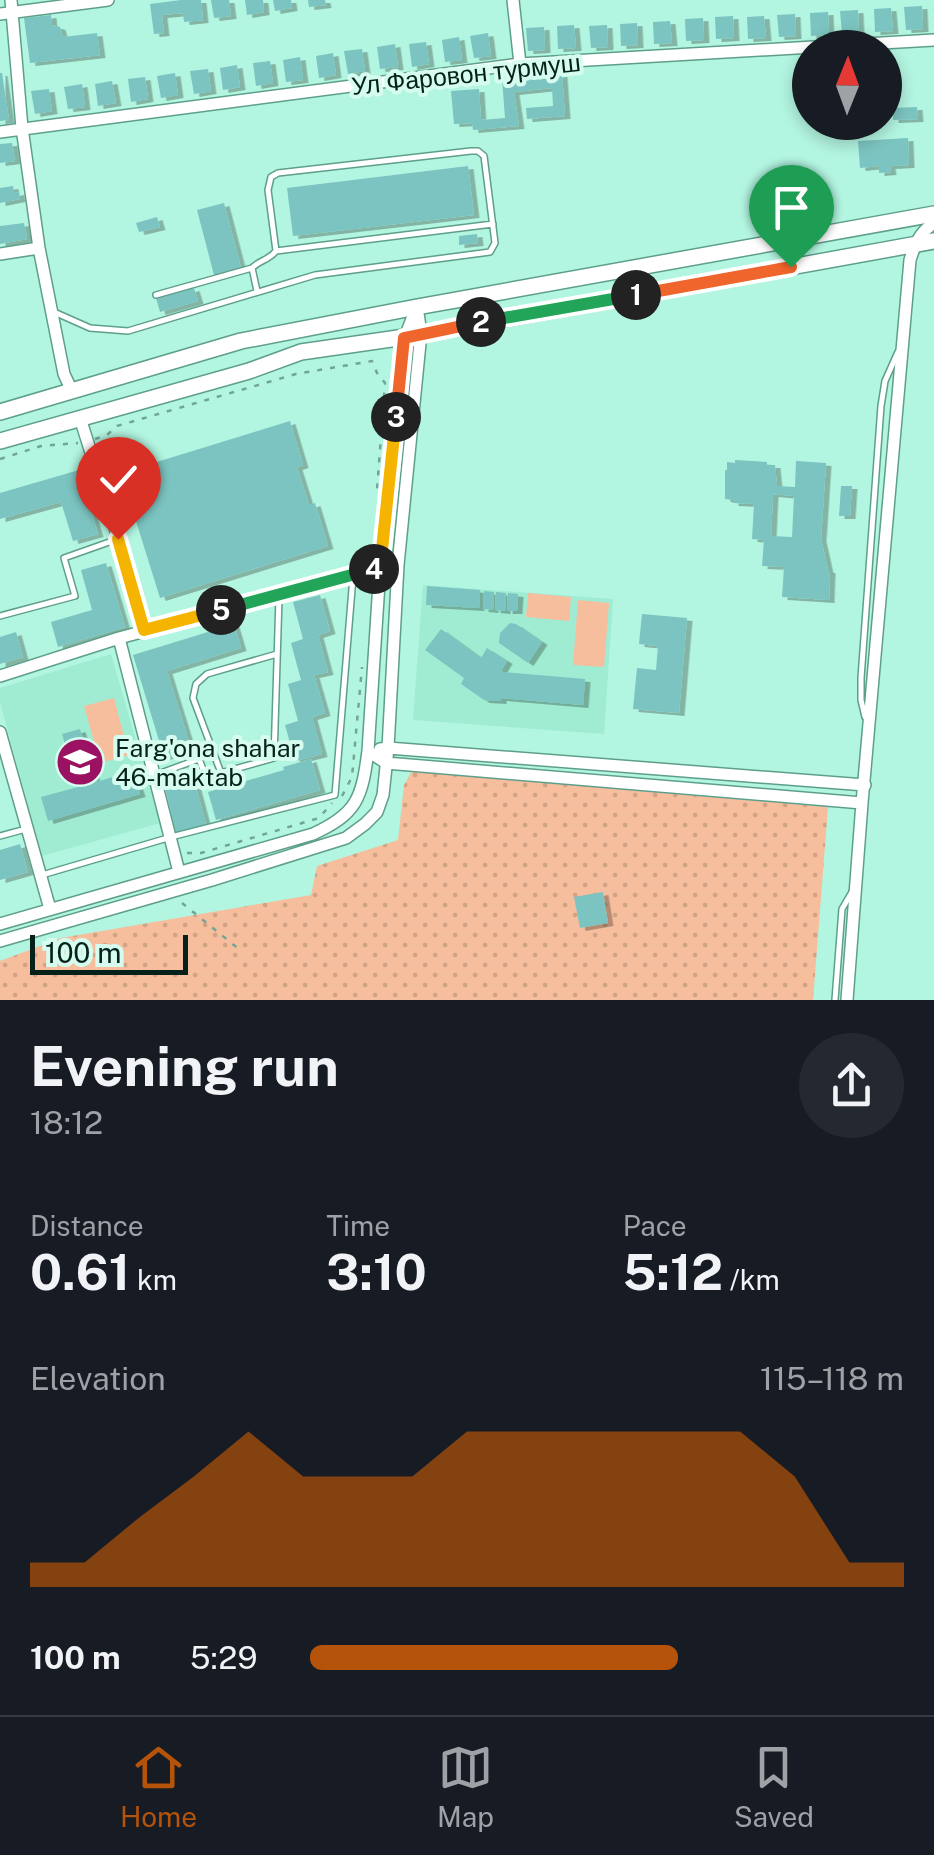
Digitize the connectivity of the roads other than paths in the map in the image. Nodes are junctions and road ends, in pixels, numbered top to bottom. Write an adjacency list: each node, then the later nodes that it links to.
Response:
1 (108, 0): 3 (street)
2 (513, 0): 5 (street)
3 (8, 9): 6 (street)
4 (934, 40): 5 (street, Ул Фаровон турмуш)
5 (520, 64): 6 (street, Ул Фаровон турмуш)
6 (22, 128): 7 (street, Ул Фаровон турмуш); 13 (street)
7 (0, 132)
8 (934, 214): 19 (street)
9 (934, 223): 12 (street)
10 (493, 224): 14 (lane); 14 (lane); 17 (lane)
11 (934, 241): 12 (street)
12 (915, 245): 22 (street); 43 (street)
13 (39, 248): 15 (street); 20 (street)
14 (276, 251): 16 (lane)
15 (0, 254)
16 (252, 268): 17 (lane); 18 (lane)
17 (258, 291): 20 (lane)
18 (156, 295)
19 (417, 307): 21 (street); 22 (street)
20 (52, 311): 24 (street)
21 (366, 317): 23 (street); 24 (street)
22 (412, 335): 23 (street); 29 (street); 38 (street)
23 (359, 344): 26 (street)
24 (71, 390): 25 (street)
25 (0, 412)
26 (80, 418): 27 (street); 28 (street)
27 (0, 441)
28 (118, 539): 32 (lane); 33 (street)
29 (380, 568): 30 (street); 39 (street)
30 (354, 574): 31 (street); 47 (lane)
31 (279, 594): 33 (street); 35 (lane)
32 (0, 616)
33 (144, 630): 34 (street)
34 (119, 638): 36 (street); 42 (street)
35 (277, 654): 41 (lane); 41 (lane)
36 (0, 676)
37 (0, 732): 45 (street)
38 (388, 748): 39 (street); 40 (street); 43 (street)
39 (368, 751): 40 (street); 48 (street)
40 (386, 763): 44 (street); 53 (street)
41 (221, 773): 42 (lane)
42 (155, 775): 47 (street)
43 (864, 785): 44 (street)
44 (862, 803): 50 (street)
45 (28, 829): 46 (lane); 49 (street)
46 (0, 836)
47 (171, 837): 48 (street); 49 (lane)
48 (179, 872): 51 (street)
49 (42, 874): 51 (street)
50 (856, 885): 54 (lane); 55 (street)
51 (50, 910): 52 (street)
52 (0, 924)
53 (0, 942)
54 (835, 1000)
55 (847, 1000)

